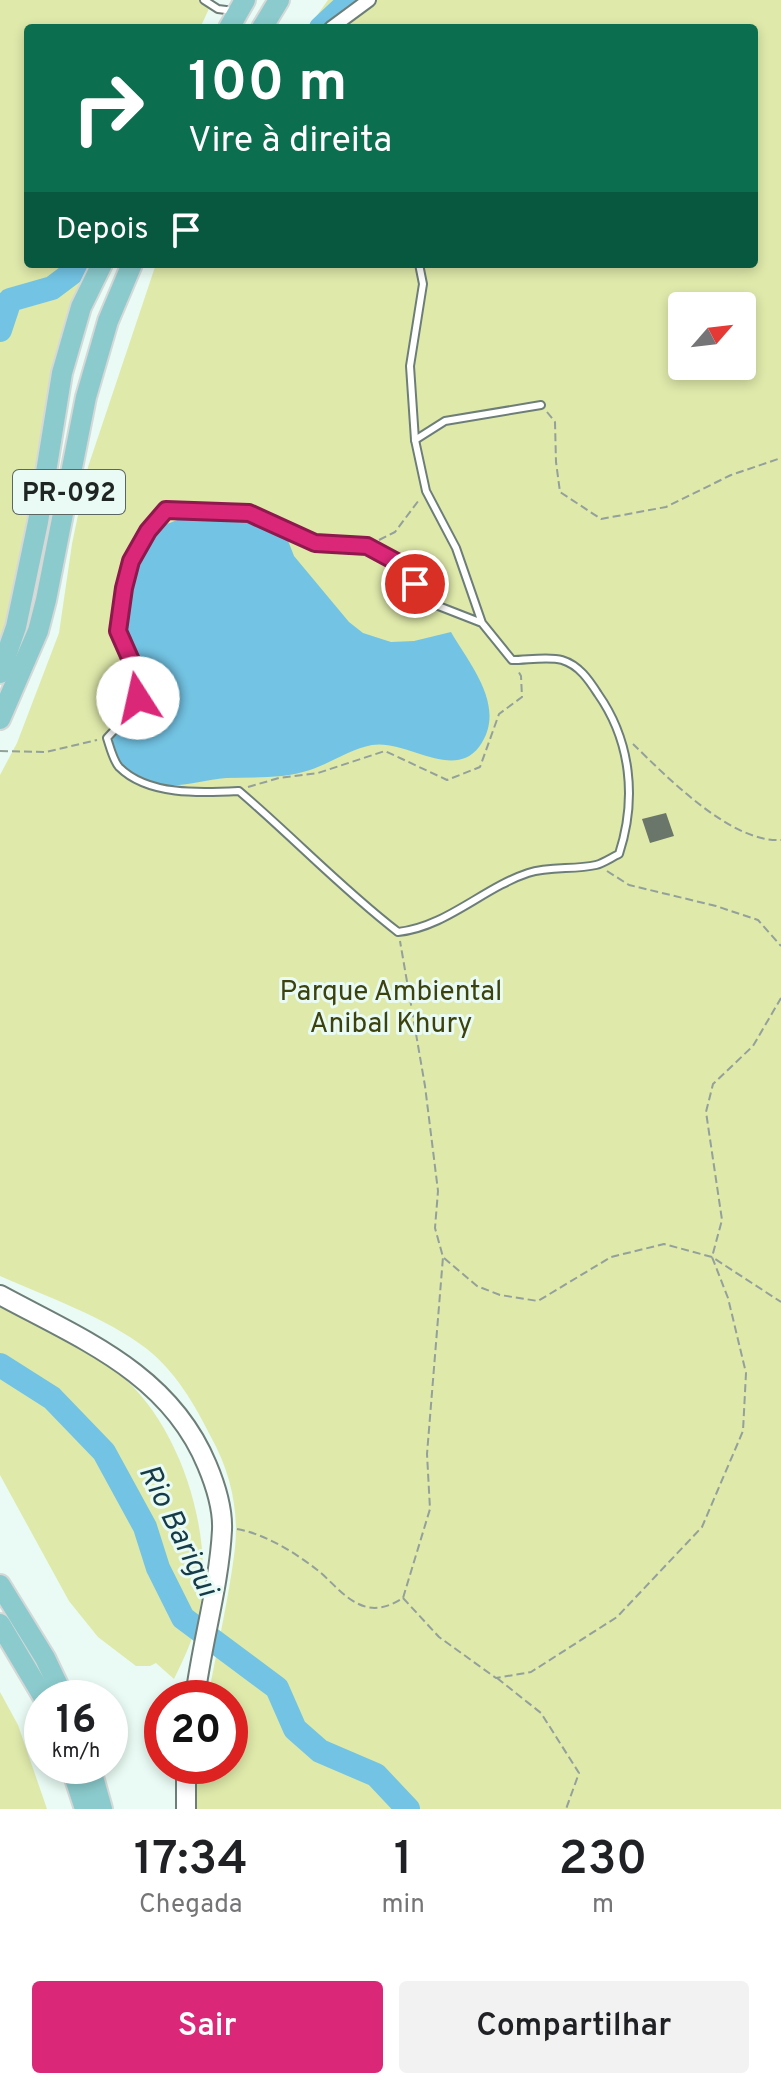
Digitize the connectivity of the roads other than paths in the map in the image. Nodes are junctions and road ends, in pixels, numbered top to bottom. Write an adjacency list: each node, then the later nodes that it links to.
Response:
1 (204, 0): 4 (lane)
2 (280, 0): 5 (main road)
3 (369, 0): 6 (street)
4 (238, 10)
5 (265, 24)
6 (336, 24)
7 (100, 268): 13 (main road, PR-092)
8 (130, 268): 14 (main road, PR-092)
9 (420, 268): 11 (lane)
10 (541, 405): 11 (lane)
11 (415, 440): 12 (lane)
12 (482, 623): 12 (lane)
13 (0, 673)
14 (0, 719)
15 (0, 1295): 20 (main road)
16 (0, 1585): 19 (main road)
17 (0, 1624): 18 (main road)
18 (33, 1680)
19 (55, 1680)
20 (197, 1680)
21 (77, 1784): 24 (main road)
22 (95, 1784): 25 (main road)
23 (186, 1784): 26 (main road)
24 (85, 1809)
25 (102, 1809)
26 (186, 1809)

